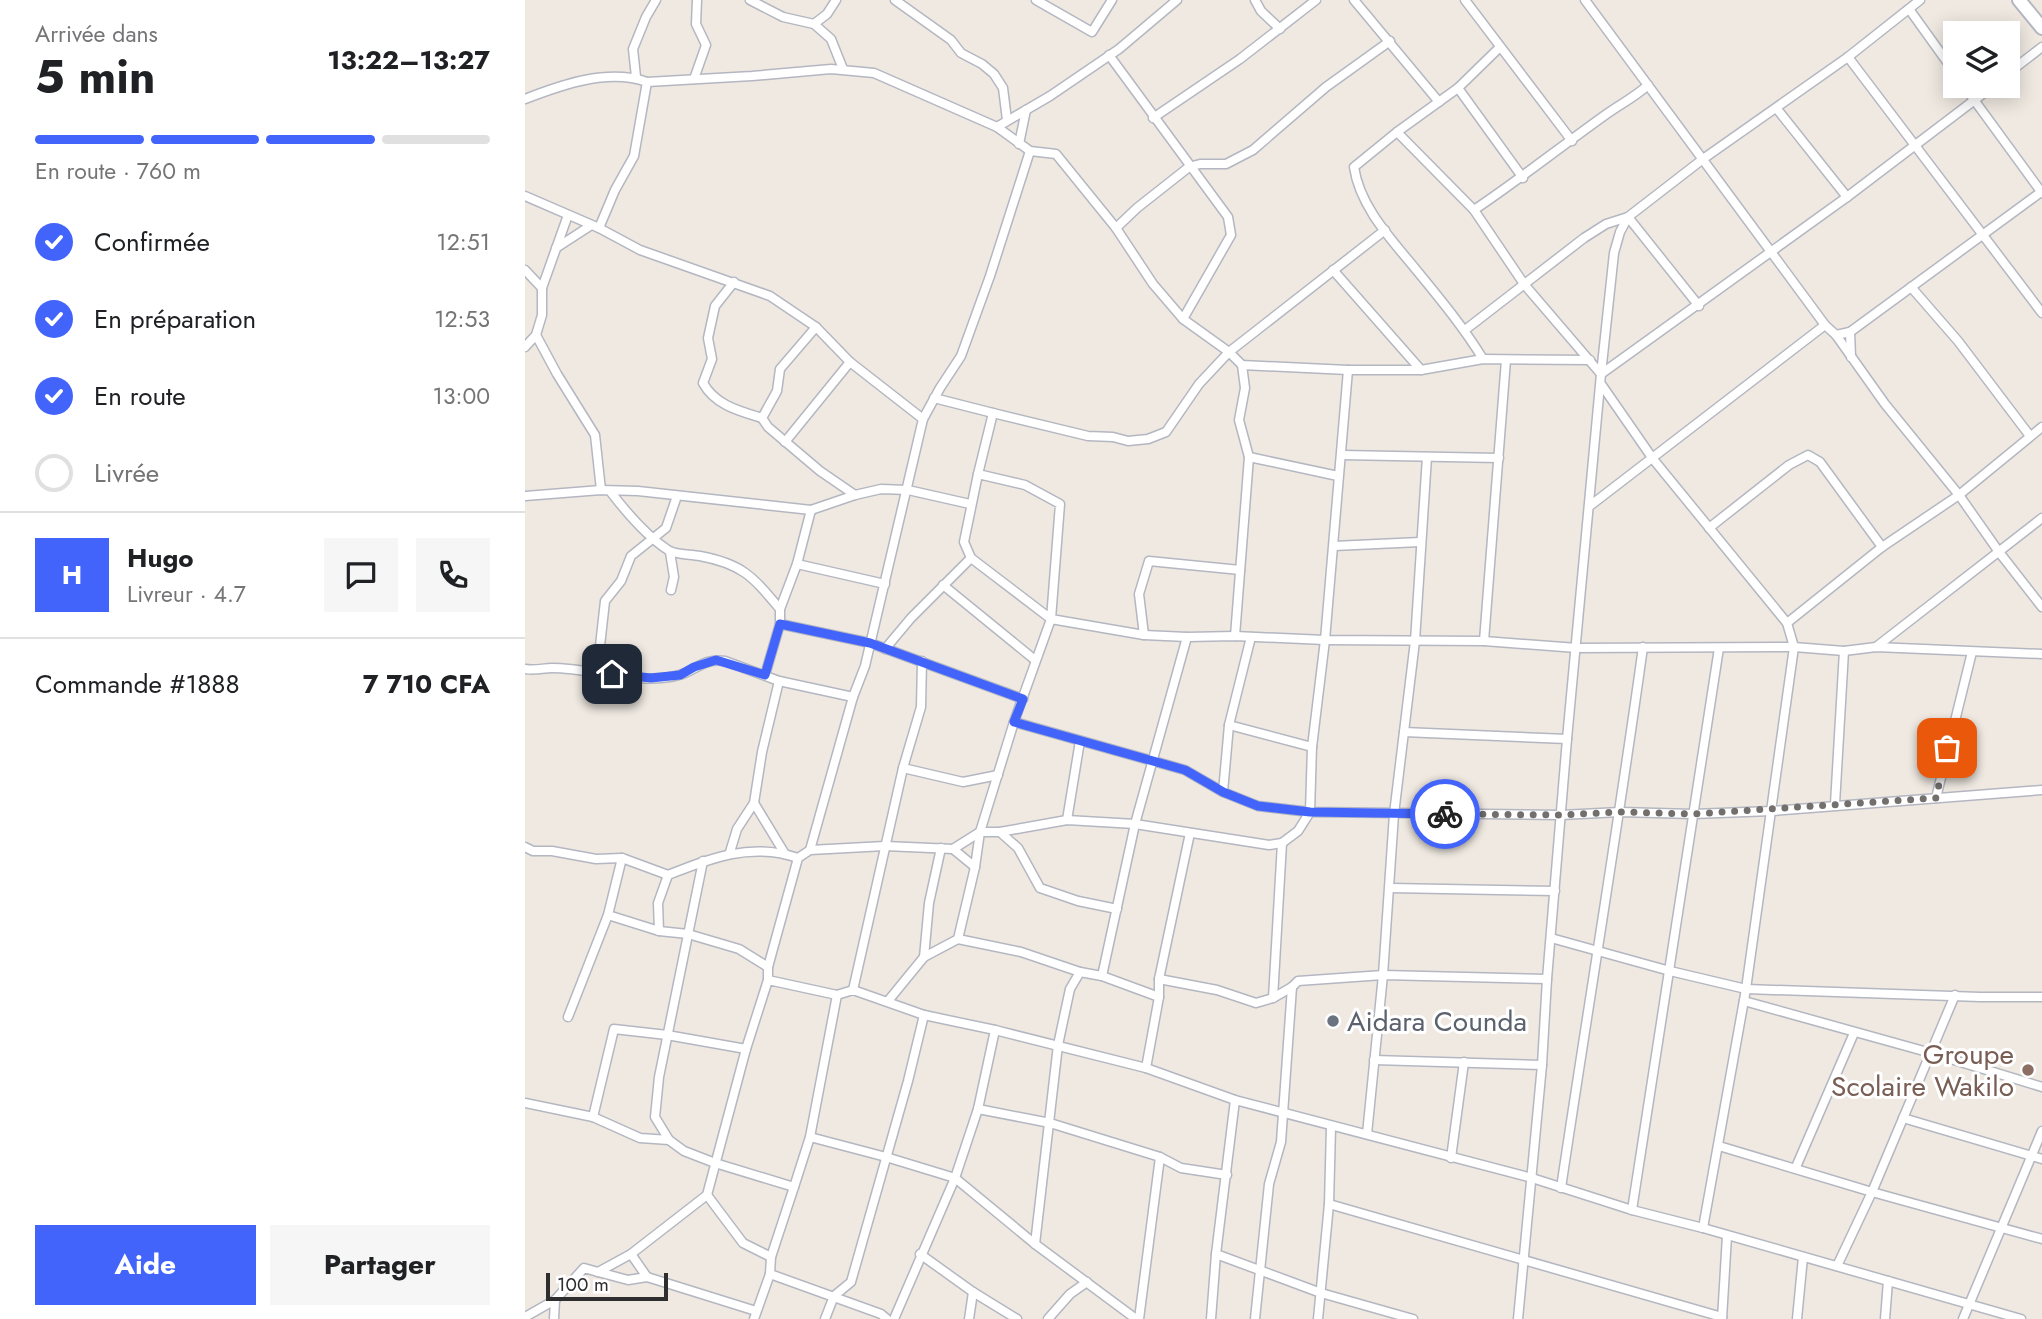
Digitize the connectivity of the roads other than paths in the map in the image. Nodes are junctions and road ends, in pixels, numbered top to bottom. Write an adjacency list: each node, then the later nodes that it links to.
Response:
1 (656, 0): 29 (street)
2 (698, 0): 30 (street)
3 (750, 0): 18 (street)
4 (836, 0): 18 (street)
5 (895, 0): 41 (street)
6 (1036, 0): 7 (street)
7 (1112, 0)
8 (1177, 0): 24 (street)
9 (1255, 0): 20 (street)
10 (1316, 0): 20 (street)
11 (1354, 0): 21 (street)
12 (1465, 0): 16 (street)
13 (1585, 0): 32 (street)
14 (1920, 0): 17 (street)
15 (2019, 0): 19 (main road)
16 (1473, 5): 23 (street)
17 (1909, 9): 25 (street); 26 (street)
18 (814, 24): 28 (street)
19 (2042, 28)
20 (1280, 29): 40 (street)
21 (1390, 41): 37 (street); 49 (street)
22 (2042, 47): 27 (street)
23 (1499, 48): 33 (street); 44 (street)
24 (1109, 55): 39 (street); 40 (street)
25 (1943, 56)
26 (1848, 57): 38 (street); 46 (street)
27 (2020, 64)
28 (843, 69): 30 (street); 42 (street)
29 (636, 78): 31 (street); 35 (street)
30 (694, 79): 31 (street)
31 (647, 82): 57 (street)
32 (1648, 85): 44 (street); 48 (street)
33 (1458, 88): 37 (street); 50 (street)
34 (1977, 98): 36 (street)
35 (525, 99)
36 (1974, 100): 46 (street); 51 (street)
37 (1439, 102): 43 (street)
38 (1777, 109): 48 (street); 53 (street)
39 (1025, 110): 41 (street); 45 (street)
40 (1153, 118): 49 (street)
41 (1007, 120): 42 (street)
42 (997, 127): 45 (street)
43 (1397, 132): 54 (street); 59 (street)
44 (1572, 141): 50 (street)
45 (1019, 144): 47 (street)
46 (1913, 146): 53 (street); 60 (street)
47 (1030, 151): 58 (street); 90 (street)
48 (1703, 159): 56 (street); 62 (street)
49 (1189, 167): 58 (street); 71 (street)
50 (1523, 178): 54 (street)
51 (2042, 193): 60 (street)
52 (525, 196): 55 (street)
53 (1847, 197): 62 (street)
54 (1474, 210): 66 (street)
55 (568, 215): 57 (street); 61 (street)
56 (1628, 217): 66 (street); 69 (street); 88 (street)
57 (594, 227): 61 (street); 65 (street)
58 (1116, 228): 71 (street)
59 (1385, 230): 64 (street); 74 (street)
60 (1983, 236): 67 (street); 70 (street)
61 (554, 250): 68 (street)
62 (1770, 253): 69 (street); 72 (street)
63 (525, 270): 68 (street)
64 (1333, 270): 79 (street); 87 (street)
65 (734, 282): 73 (street); 92 (street)
66 (1524, 284): 74 (street); 83 (street)
67 (1911, 287): 75 (street); 95 (street)
68 (542, 288): 76 (street)
69 (1699, 306): 88 (street)
70 (2042, 313)
71 (1183, 319): 79 (street)
72 (1825, 326): 77 (street); 101 (street)
73 (816, 327): 84 (street); 92 (street)
74 (1465, 330): 80 (street)
75 (1850, 331): 77 (street); 81 (street)
76 (536, 335): 78 (street); 105 (street)
77 (1836, 335): 81 (street)
78 (525, 347)
79 (1230, 352): 85 (street); 91 (street)
80 (1483, 359): 82 (street); 87 (street)
81 (1851, 359): 107 (street)
82 (1506, 360): 83 (street); 100 (street)
83 (1590, 360): 88 (street)
84 (851, 362): 93 (street); 96 (street)
85 (1242, 365): 86 (street); 98 (street)
86 (1348, 370): 87 (street); 97 (street)
87 (1421, 370)
88 (1601, 374): 89 (street)
89 (1601, 384): 101 (street); 111 (street)
90 (934, 398): 91 (street); 93 (street)
91 (993, 413): 102 (street)
92 (762, 418): 96 (street)
93 (923, 419): 104 (street)
94 (2042, 427): 95 (street)
95 (2030, 436): 107 (street)
96 (785, 442): 106 (street)
97 (1342, 455): 99 (street); 103 (street)
98 (1249, 457): 103 (street); 123 (street)
99 (1427, 457): 100 (street); 116 (street)
100 (1499, 458): 138 (street)
101 (1653, 458): 111 (street); 114 (street)
102 (978, 474): 110 (street); 129 (street)
103 (1338, 476): 117 (street)
104 (908, 490): 106 (street); 110 (street); 124 (street)
105 (605, 491): 108 (street); 109 (street); 115 (street)
106 (855, 495): 112 (street)
107 (1959, 495): 118 (street); 120 (street)
108 (525, 496)
109 (677, 496): 112 (street); 115 (street)
110 (970, 504): 121 (street)
111 (1591, 505): 142 (street)
112 (811, 510): 122 (street)
113 (2042, 518): 120 (street)
114 (1709, 528): 118 (street); 130 (street)
115 (654, 539): 119 (street); 152 (street)
116 (1420, 542): 117 (street); 137 (street)
117 (1334, 546): 136 (street)
118 (1882, 547): 130 (street)
119 (670, 552): 126 (street); 128 (street)
120 (1999, 552): 127 (street); 141 (street)
121 (971, 558): 125 (street); 129 (street)
122 (797, 564): 124 (street); 128 (street)
123 (1240, 570): 132 (street); 133 (street)
124 (885, 584): 139 (street)
125 (943, 585): 145 (street); 149 (street)
126 (671, 590)
127 (2041, 604)
128 (780, 609): 131 (street)
129 (1051, 620): 132 (street); 149 (street)
130 (1787, 623): 144 (street)
131 (780, 624): 139 (street); 153 (street)
132 (1144, 635): 134 (street)
133 (1235, 636): 134 (street); 135 (street)
134 (1187, 637): 163 (street)
135 (1251, 637): 136 (street); 158 (street)
136 (1325, 640): 137 (street); 162 (street)
137 (1415, 641): 138 (street); 159 (street)
138 (1484, 641): 142 (street)
139 (870, 643): 145 (street); 155 (street)
140 (1643, 647): 142 (street); 143 (street); 173 (street)
141 (1876, 647): 146 (street); 147 (street)
142 (1577, 648): 160 (street)
143 (1719, 648): 144 (street); 175 (street)
144 (1794, 648): 146 (street); 171 (street)
145 (885, 649): 150 (street)
146 (1844, 650): 170 (street)
147 (1972, 652): 148 (street); 168 (street)
148 (2042, 653)
149 (1035, 660): 156 (street)
150 (922, 661): 156 (street); 164 (street)
151 (525, 669): 152 (street)
152 (592, 672): 153 (street)
153 (765, 675): 154 (street)
154 (779, 681): 155 (street); 169 (street)
155 (853, 697): 187 (street)
156 (1023, 699): 157 (street)
157 (1014, 722): 161 (street); 165 (street)
158 (1229, 724): 162 (street); 167 (street)
159 (1404, 732): 160 (street); 174 (street)
160 (1567, 739): 176 (street)
161 (1080, 741): 163 (street); 177 (street)
162 (1312, 747): 172 (street)
163 (1153, 762): 167 (street); 178 (street)
164 (904, 768): 165 (street); 183 (street)
165 (998, 775): 179 (street)
166 (2042, 790): 168 (street)
167 (1223, 792): 172 (street)
168 (1936, 798): 170 (street)
169 (754, 803): 188 (street); 189 (street)
170 (1835, 804): 171 (street)
171 (1772, 811): 175 (street); 214 (street)
172 (1310, 812): 174 (street); 182 (street)
173 (1621, 812): 175 (street); 176 (street); 203 (street)
174 (1394, 814): 176 (street); 195 (street)
175 (1693, 814): 206 (street)
176 (1561, 815): 196 (street)
177 (1067, 820): 178 (street); 180 (street)
178 (1135, 824): 181 (street); 197 (street)
179 (980, 832): 180 (street); 185 (street); 193 (street)
180 (1000, 832): 197 (street)
181 (1190, 833): 182 (street); 210 (street)
182 (1282, 843): 220 (street)
183 (885, 846): 184 (street); 187 (street); 215 (street)
184 (941, 848): 185 (street); 204 (street)
185 (953, 849): 193 (street)
186 (528, 850): 190 (street)
187 (810, 850): 191 (street)
188 (730, 852): 189 (street); 192 (street)
189 (785, 854): 191 (street)
190 (622, 858): 194 (street); 198 (street)
191 (798, 858): 205 (street)
192 (703, 861): 194 (street); 200 (street)
193 (975, 867): 202 (street)
194 (668, 875): 199 (street)
195 (1390, 888): 196 (street); 208 (street)
196 (1555, 891): 201 (street)
197 (1117, 909): 209 (street)
198 (608, 915): 199 (street); 224 (street)
199 (659, 932): 200 (street)
200 (688, 934): 205 (street); 227 (street)
201 (1551, 938): 203 (street); 211 (street)
202 (958, 939): 204 (street); 207 (street)
203 (1597, 951): 206 (street); 260 (street)
204 (924, 957): 221 (street)
205 (768, 967): 212 (street)
206 (1670, 971): 214 (street); 264 (street)
207 (1080, 972): 209 (street); 228 (street)
208 (1383, 975): 211 (street); 213 (street); 231 (street)
209 (1102, 976): 218 (street)
210 (1159, 979): 218 (street); 220 (street)
211 (1547, 979): 233 (street)
212 (768, 980): 216 (street); 229 (street)
213 (1292, 987): 220 (street); 239 (street)
214 (1746, 989): 217 (street); 222 (street)
215 (853, 990): 216 (street); 221 (street)
216 (837, 995): 246 (street)
217 (1955, 995): 219 (street); 230 (street)
218 (1159, 996): 234 (street)
219 (2042, 997)
220 (1273, 998)
221 (888, 1001): 223 (street)
222 (1744, 1002): 226 (street); 248 (street)
223 (924, 1015): 225 (street); 250 (street)
224 (568, 1017)
225 (995, 1030): 228 (street); 238 (street)
226 (1854, 1033): 230 (street); 255 (street)
227 (667, 1035): 229 (street); 240 (street); 247 (street)
228 (1058, 1045): 234 (street); 242 (street)
229 (746, 1049): 254 (street)
230 (1931, 1053): 235 (street); 241 (street)
231 (1374, 1060): 232 (street); 245 (street)
232 (1464, 1062): 233 (street); 252 (street)
233 (1542, 1065): 258 (street)
234 (1146, 1068): 236 (street)
235 (2042, 1087)
236 (1235, 1100): 239 (street); 256 (street)
237 (525, 1103): 240 (street)
238 (978, 1109): 242 (street); 257 (street)
239 (1284, 1111): 243 (street); 277 (street)
240 (593, 1117): 247 (street)
241 (1903, 1118): 249 (street); 261 (street)
242 (1050, 1123): 251 (street); 269 (street)
243 (1331, 1127): 245 (street); 263 (street)
244 (2042, 1131): 249 (street)
245 (1367, 1134): 252 (street)
246 (810, 1137): 250 (street); 259 (street)
247 (669, 1140): 254 (street)
248 (1719, 1146): 255 (street); 266 (street)
249 (2032, 1156): 253 (street); 265 (street)
250 (886, 1157): 257 (street); 285 (street)
251 (1160, 1157): 256 (street); 298 (street)
252 (1451, 1158): 258 (street)
253 (2042, 1159)
254 (715, 1163): 259 (street); 262 (street)
255 (1797, 1167): 261 (street)
256 (1227, 1175): 272 (street)
257 (955, 1178): 269 (street); 271 (street)
258 (1532, 1178): 260 (street); 275 (street)
259 (794, 1187): 273 (street)
260 (1561, 1188): 264 (street)
261 (1872, 1192): 265 (street); 276 (street)
262 (708, 1195): 270 (street); 273 (street)
263 (1329, 1203): 275 (street); 284 (street)
264 (1632, 1210): 266 (street)
265 (2002, 1227): 268 (street); 287 (street)
266 (1703, 1228): 267 (street)
267 (1727, 1236): 274 (street); 290 (street)
268 (2042, 1239)
269 (1035, 1244): 282 (street)
270 (631, 1254): 278 (street); 280 (street)
271 (920, 1254): 283 (street); 294 (street)
272 (1216, 1254): 277 (street); 299 (street)
273 (771, 1257): 279 (street)
274 (1803, 1257): 276 (street); 304 (street)
275 (1524, 1259): 290 (street); 303 (street)
276 (1837, 1266): 281 (street)
277 (1260, 1269): 284 (street); 300 (street)
278 (598, 1272): 280 (street); 286 (street)
279 (770, 1274): 285 (street); 288 (street)
280 (647, 1277): 288 (street)
281 (1888, 1281): 287 (street); 305 (street)
282 (1087, 1282): 297 (street); 298 (street)
283 (973, 1292): 295 (street); 296 (street)
284 (1321, 1293): 301 (street); 302 (street)
285 (834, 1296): 292 (street); 293 (street)
286 (555, 1300): 289 (street); 291 (street)
287 (1970, 1304): 306 (street); 307 (street)
288 (755, 1315)
289 (525, 1317)
290 (1722, 1318)
291 (554, 1319)
292 (825, 1319)
293 (887, 1319)
294 (894, 1319)
295 (969, 1319)
296 (1017, 1319)
297 (1048, 1319)
298 (1138, 1319)
299 (1211, 1319)
300 (1255, 1319)
301 (1318, 1319)
302 (1413, 1319)
303 (1518, 1319)
304 (1797, 1319)
305 (1885, 1319)
306 (1963, 1319)
307 (2021, 1319)

